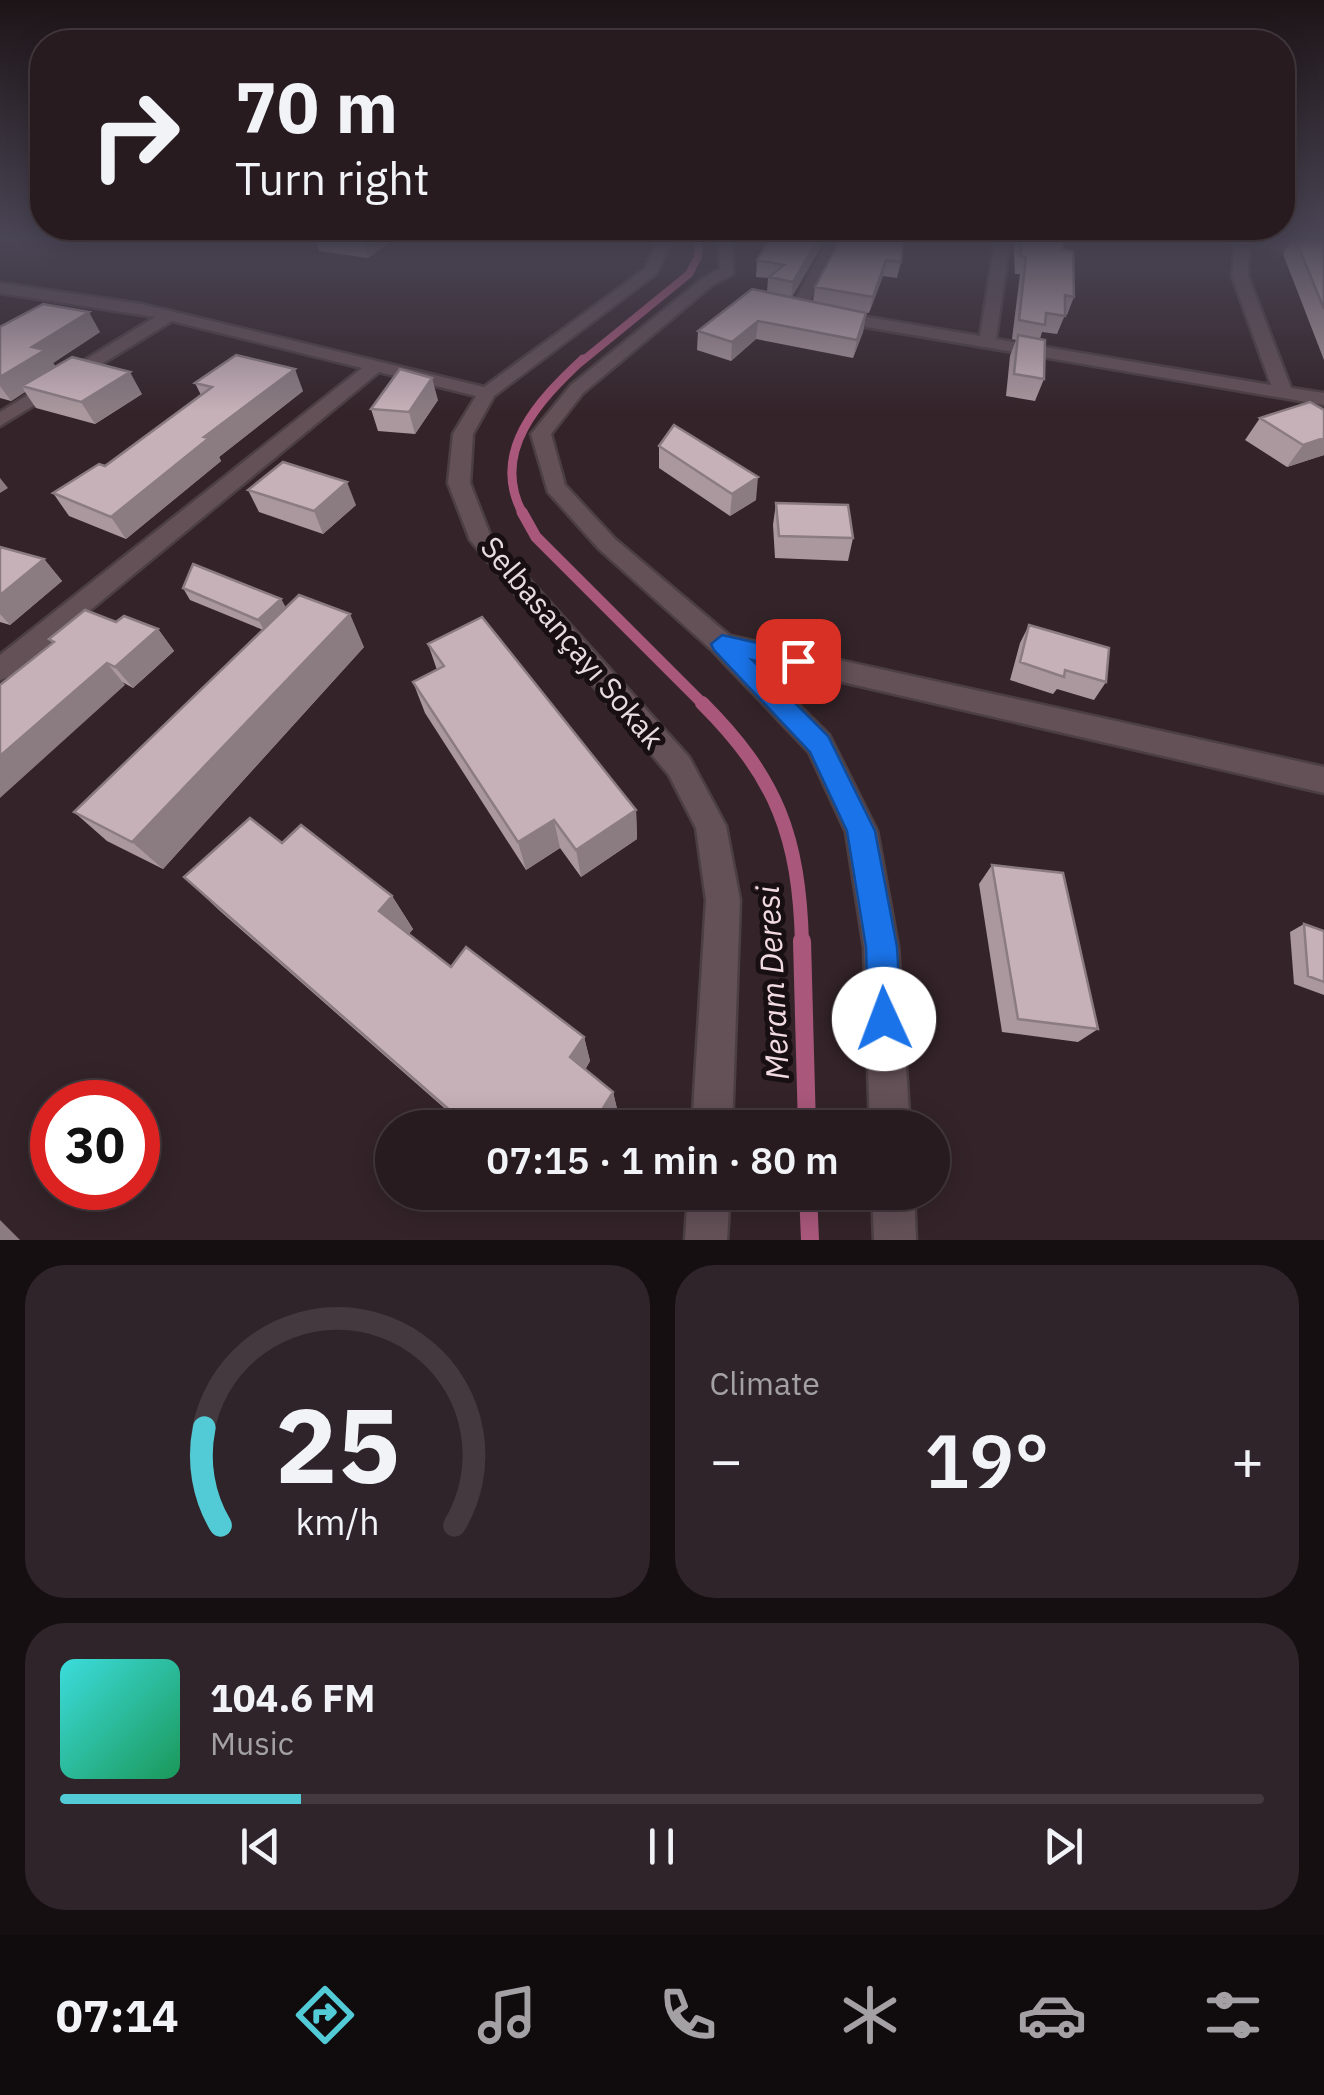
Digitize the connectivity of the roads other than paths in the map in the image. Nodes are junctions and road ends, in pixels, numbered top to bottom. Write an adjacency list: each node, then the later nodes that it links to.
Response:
1 (47, 296): 7 (street)
2 (618, 296): 11 (street, Selbasançayı Sokak)
3 (705, 296): 14 (street)
4 (798, 296): 8 (street)
5 (994, 296): 8 (street)
6 (1247, 296): 10 (street)
7 (169, 316): 9 (street); 13 (street)
8 (987, 343): 10 (street)
9 (377, 365): 11 (street); 15 (street)
10 (1283, 392): 12 (street)
11 (488, 393): 17 (street, Selbasançayı Sokak)
12 (1324, 399)
13 (0, 420)
14 (722, 644): 16 (street); 18 (street)
15 (0, 670)
16 (1324, 780)
17 (713, 1110)
18 (889, 1110)
19 (708, 1210): 21 (street)
20 (894, 1210): 22 (street)
21 (706, 1240)
22 (895, 1240)

